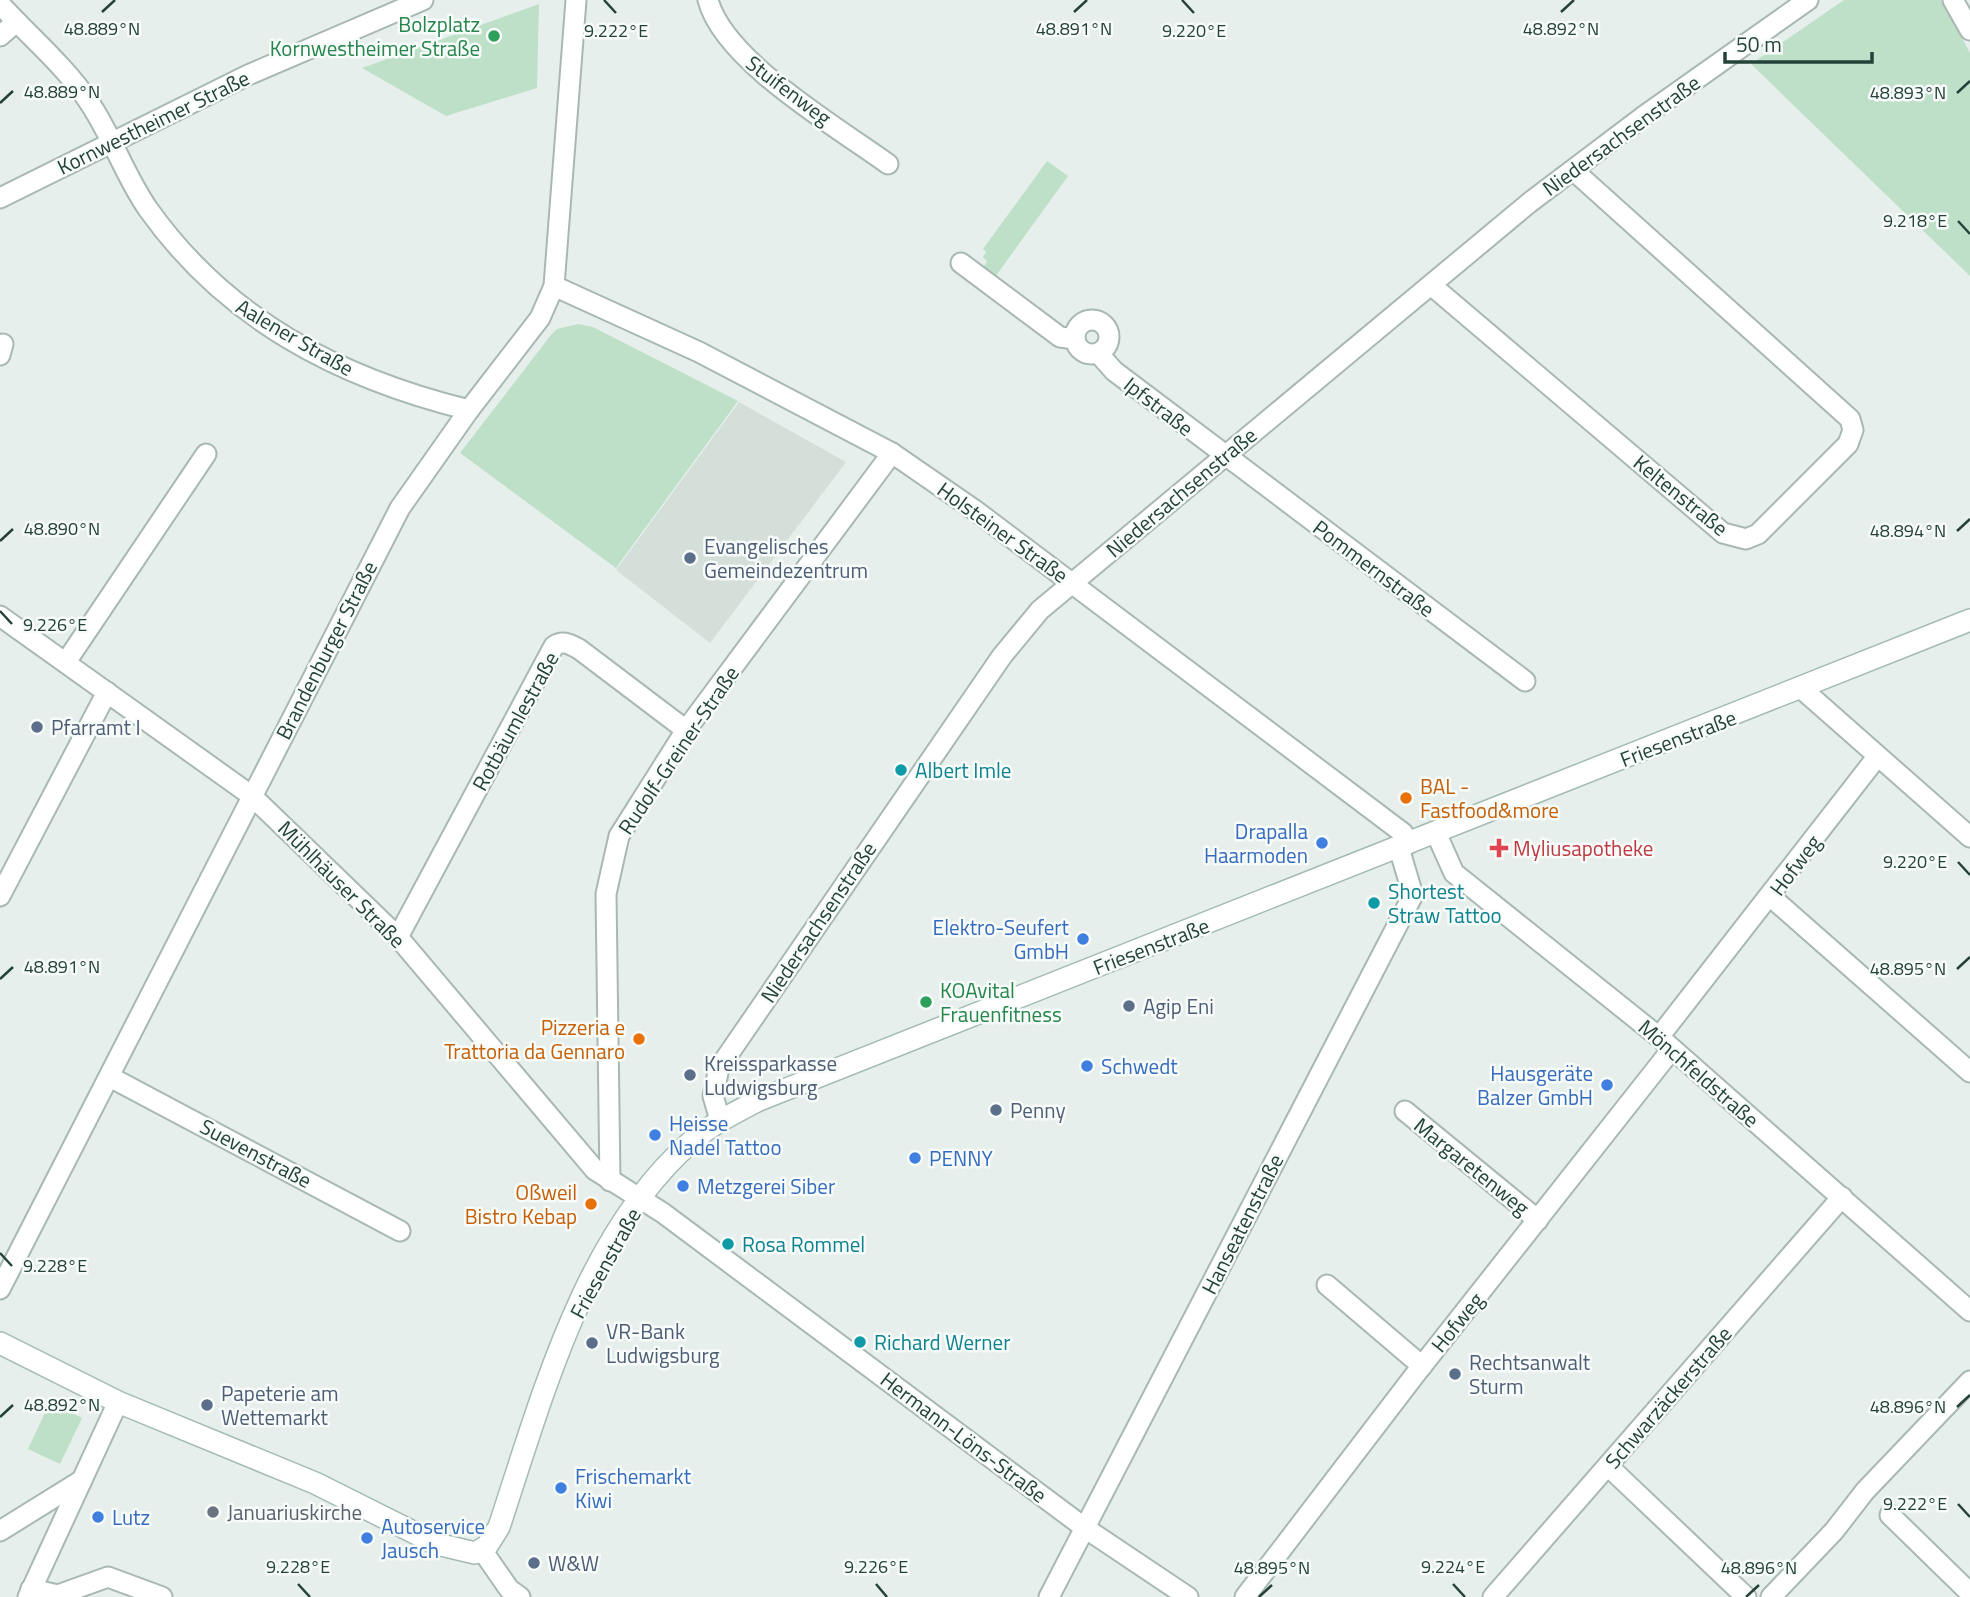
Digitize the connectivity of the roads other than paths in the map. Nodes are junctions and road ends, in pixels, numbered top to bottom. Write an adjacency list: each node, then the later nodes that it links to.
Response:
1 (423, 0): 10 (street, Kornwestheimer Straße)
2 (576, 0): 16 (street, Brandenburger Straße)
3 (708, 0): 11 (street, Stuifenweg)
4 (1808, 0): 12 (street, Niedersachsenstraße)
5 (1954, 0): 8 (street)
6 (0, 5): 7 (street, Aalener Straße)
7 (16, 22): 9 (street); 10 (street, Aalener Straße)
8 (1970, 30)
9 (0, 36)
10 (110, 144): 13 (street, Kornwestheimer Straße); 19 (street, Aalener Straße)
11 (888, 164)
12 (1573, 170): 15 (street, Niedersachsenstraße); 15 (street, Keltenstraße)
13 (0, 198)
14 (961, 263): 17 (street, Ipfstraße)
15 (1431, 285): 22 (street, Niedersachsenstraße)
16 (554, 286): 19 (street, Brandenburger Straße); 20 (street, Holsteiner Straße)
17 (1075, 339): 18 (street, Ipfstraße); 18 (street)
18 (1099, 354): 22 (street, Ipfstraße)
19 (469, 410): 32 (street, Brandenburger Straße)
20 (892, 453): 23 (street, Holsteiner Straße); 30 (street, Rudolf-Greiner-Straße)
21 (206, 454): 26 (street)
22 (1223, 456): 23 (street, Niedersachsenstraße); 27 (street, Pommernstraße)
23 (1072, 582): 35 (street, Holsteiner Straße); 43 (street, Niedersachsenstraße)
24 (0, 616): 26 (street, Mühlhäuser Straße)
25 (1970, 621): 28 (main road, Friesenstraße)
26 (66, 662): 29 (street, Mühlhäuser Straße)
27 (1525, 681)
28 (1802, 689): 31 (street); 33 (main road, Friesenstraße)
29 (107, 692): 32 (street, Mühlhäuser Straße); 36 (street)
30 (686, 730): 38 (street, Rotbäumlestraße); 44 (street, Rudolf-Greiner-Straße)
31 (1877, 757): 34 (street); 37 (street, Hofweg)
32 (252, 796): 38 (street, Mühlhäuser Straße); 41 (street, Brandenburger Straße)
33 (1436, 833): 35 (main road, Friesenstraße); 39 (street, Mönchfeldstraße)
34 (1970, 837)
35 (1404, 846): 43 (main road, Friesenstraße); 59 (street, Hanseatenstraße)
36 (1, 891)
37 (1771, 897): 39 (street, Hofweg); 40 (street)
38 (398, 937): 44 (street, Mühlhäuser Straße)
39 (1665, 1044): 45 (street, Mönchfeldstraße); 47 (street, Hofweg)
40 (1970, 1072)
41 (110, 1077): 48 (street, Suevenstraße); 50 (street, Brandenburger Straße)
42 (1405, 1111): 47 (street, Margaretenweg)
43 (720, 1120): 46 (main road, Friesenstraße)
44 (610, 1181): 46 (street, Mühlhäuser Straße)
45 (1842, 1196): 51 (street, Mönchfeldstraße); 56 (street, Schwarzäckerstraße)
46 (641, 1199): 59 (street, Hermann-Löns-Straße); 61 (main road, Friesenstraße)
47 (1538, 1220): 53 (street, Hofweg)
48 (400, 1231)
49 (1327, 1285): 53 (street)
50 (0, 1289)
51 (1970, 1311)
52 (0, 1343): 55 (main road)
53 (1422, 1366): 68 (street, Hofweg)
54 (1970, 1381): 71 (street)
55 (118, 1402): 57 (street); 61 (main road)
56 (1608, 1466): 69 (street, Schwarzäckerstraße); 70 (street)
57 (82, 1480): 60 (street); 62 (street)
58 (1890, 1515): 63 (street)
59 (1085, 1528): 66 (street, Hanseatenstraße); 67 (street, Hermann-Löns-Straße)
60 (0, 1531)
61 (482, 1549): 64 (street)
62 (29, 1593): 65 (street)
63 (1970, 1593)
64 (511, 1594)
65 (162, 1597)
66 (1049, 1597)
67 (1188, 1597)
68 (1245, 1597)
69 (1493, 1597)
70 (1746, 1597)
71 (1771, 1597)

